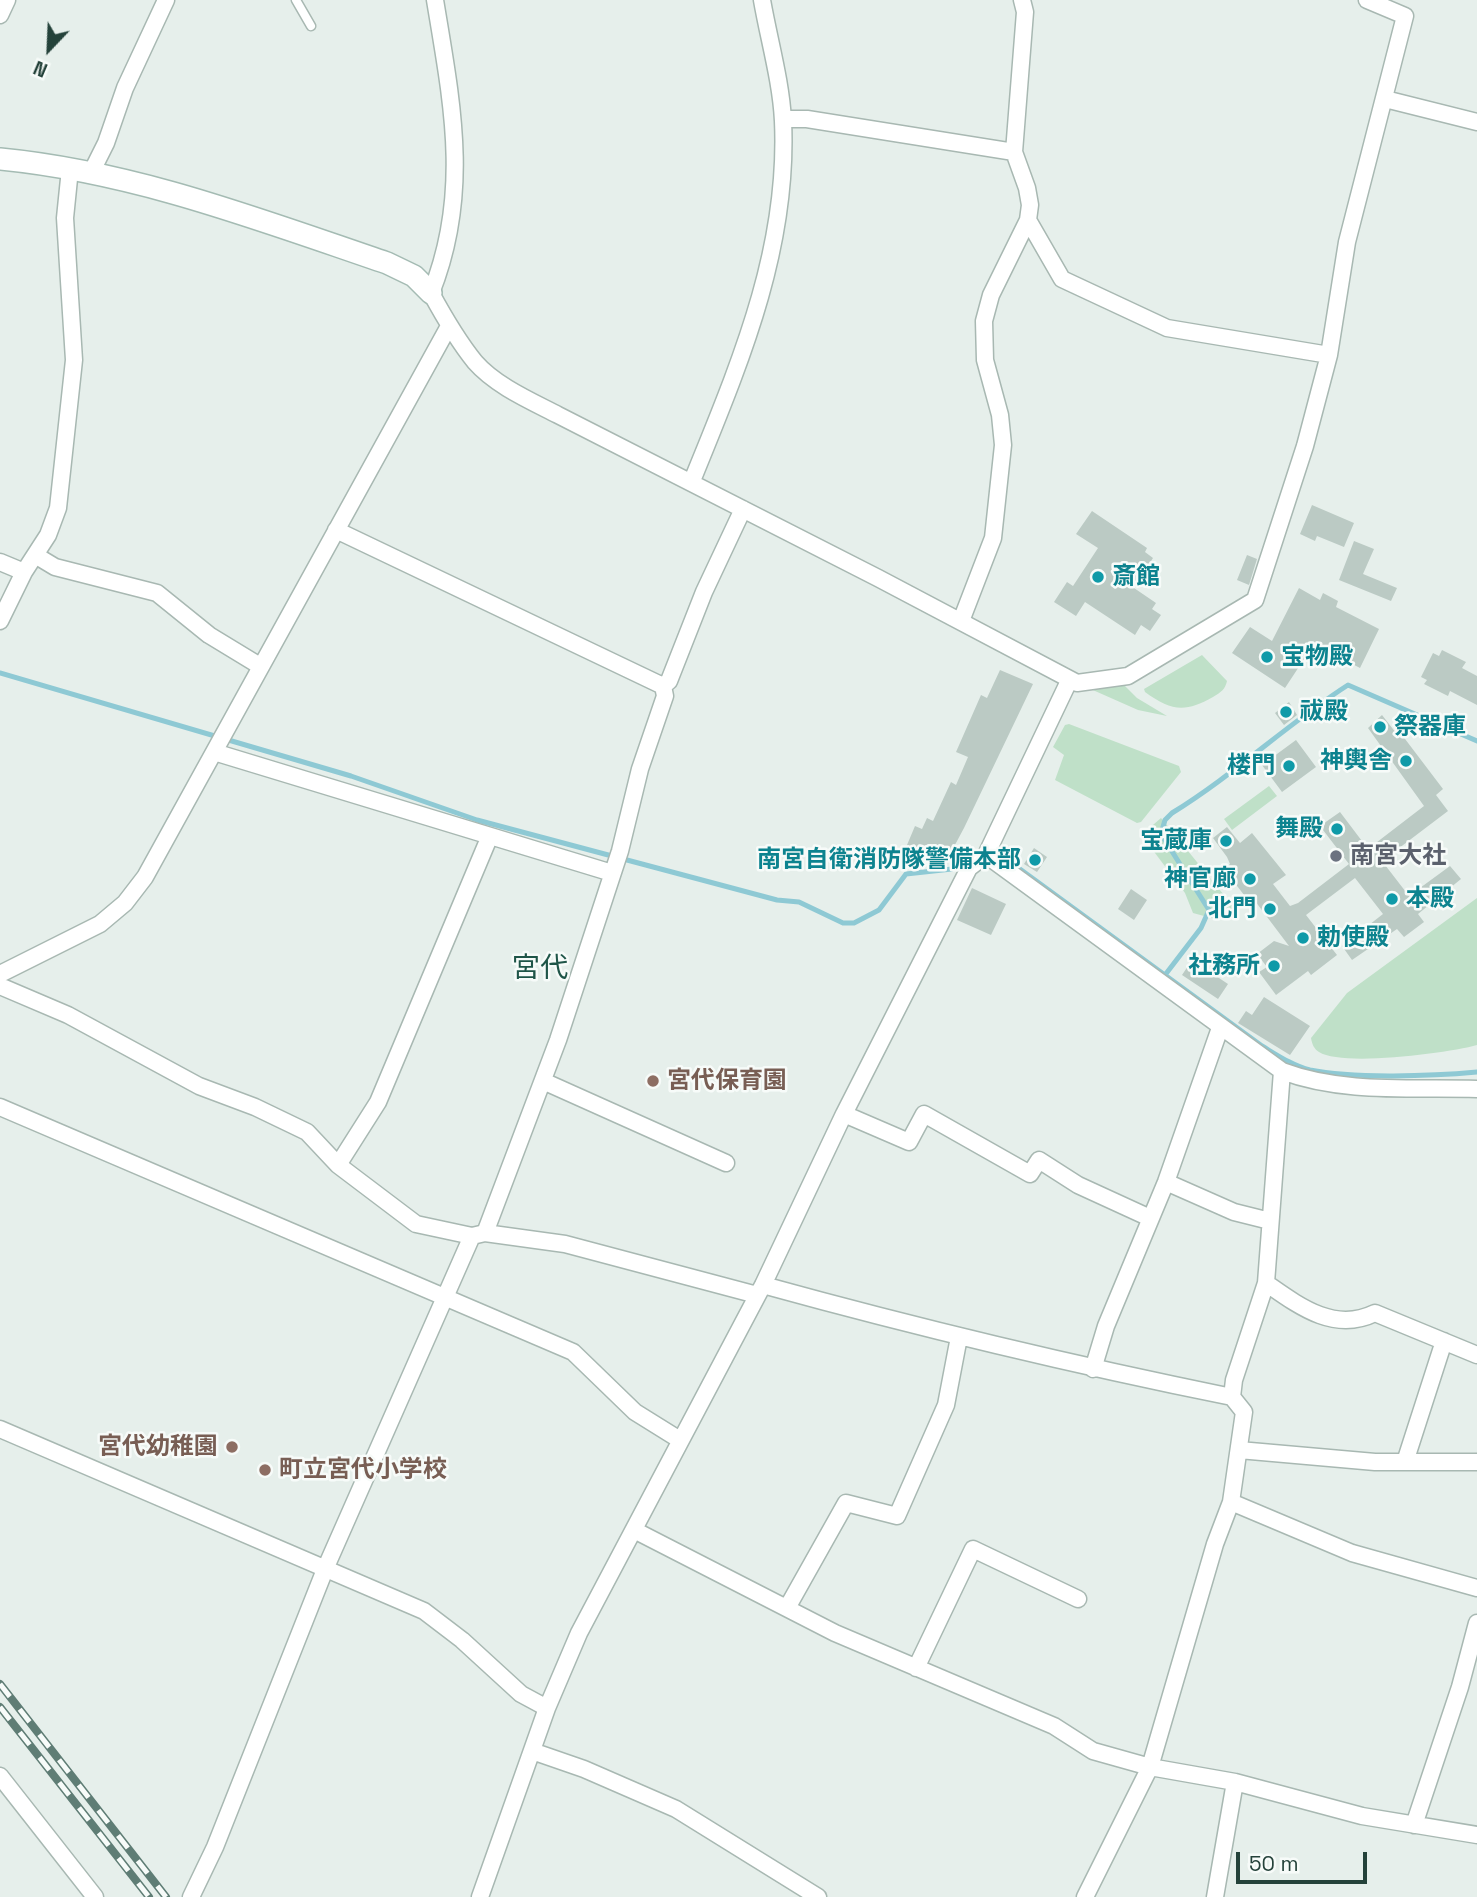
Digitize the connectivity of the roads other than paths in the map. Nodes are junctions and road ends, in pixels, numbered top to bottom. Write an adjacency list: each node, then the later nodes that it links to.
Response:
1 (7, 0): 8 (street)
2 (166, 0): 15 (street)
3 (296, 0): 9 (lane)
4 (435, 0): 17 (street)
5 (762, 0): 11 (street)
6 (1022, 0): 13 (street)
7 (1367, 0): 10 (street)
8 (0, 15)
9 (311, 26)
10 (1385, 99): 12 (street); 19 (street)
11 (783, 119): 13 (street); 20 (street)
12 (1477, 122)
13 (1014, 152): 16 (street)
14 (0, 159): 15 (street)
15 (80, 171): 17 (street); 23 (street)
16 (1028, 220): 19 (street); 27 (street)
17 (431, 293): 18 (street)
18 (449, 326): 20 (street); 22 (street)
19 (1329, 355): 29 (street)
20 (692, 481): 21 (street)
21 (743, 509): 27 (street); 30 (street)
22 (336, 530): 28 (street); 30 (street)
23 (34, 555): 25 (street); 28 (street)
24 (0, 562): 25 (street)
25 (24, 572): 26 (street)
26 (0, 621)
27 (961, 621): 29 (street)
28 (260, 666): 31 (street)
29 (1069, 681): 33 (street)
30 (663, 686): 34 (street)
31 (220, 741): 32 (street); 35 (street)
32 (489, 838): 34 (street); 44 (street)
33 (986, 855): 37 (street); 42 (street)
34 (616, 863): 39 (street)
35 (0, 974)
36 (0, 986): 44 (street)
37 (1220, 1028): 38 (street); 45 (street)
38 (1282, 1071): 40 (street); 47 (street)
39 (543, 1080): 43 (street); 48 (street)
40 (1477, 1089)
41 (0, 1107): 51 (street)
42 (844, 1114): 46 (street); 50 (street)
43 (726, 1163)
44 (338, 1165): 48 (street)
45 (1166, 1182): 46 (street); 47 (street)
46 (1150, 1218): 55 (street)
47 (1270, 1221): 49 (street)
48 (479, 1235): 50 (street); 51 (street)
49 (1266, 1283): 53 (street); 56 (street)
50 (760, 1290): 52 (street); 58 (street)
51 (443, 1296): 58 (street); 64 (street)
52 (960, 1337): 55 (street); 67 (street)
53 (1444, 1341): 54 (street); 60 (street)
54 (1477, 1355)
55 (1093, 1369): 56 (street)
56 (1233, 1397): 59 (street)
57 (0, 1429): 64 (street)
58 (680, 1440): 63 (street)
59 (1238, 1450): 60 (street); 62 (street)
60 (1405, 1462): 61 (street)
61 (1477, 1462)
62 (1231, 1502): 65 (street); 72 (street)
63 (634, 1530): 67 (street); 70 (street)
64 (326, 1567): 70 (street); 78 (street)
65 (1477, 1588)
66 (1078, 1599): 69 (street)
67 (787, 1608): 69 (street)
68 (1477, 1623): 75 (street)
69 (916, 1668): 72 (street)
70 (547, 1708): 71 (street)
71 (532, 1751): 79 (street); 80 (street)
72 (1150, 1767): 74 (street); 81 (street)
73 (0, 1776): 77 (street)
74 (1236, 1782): 75 (street); 82 (street)
75 (1414, 1825): 76 (street)
76 (1477, 1835)
77 (95, 1897)
78 (191, 1897)
79 (480, 1897)
80 (818, 1897)
81 (1085, 1897)
82 (1214, 1897)

